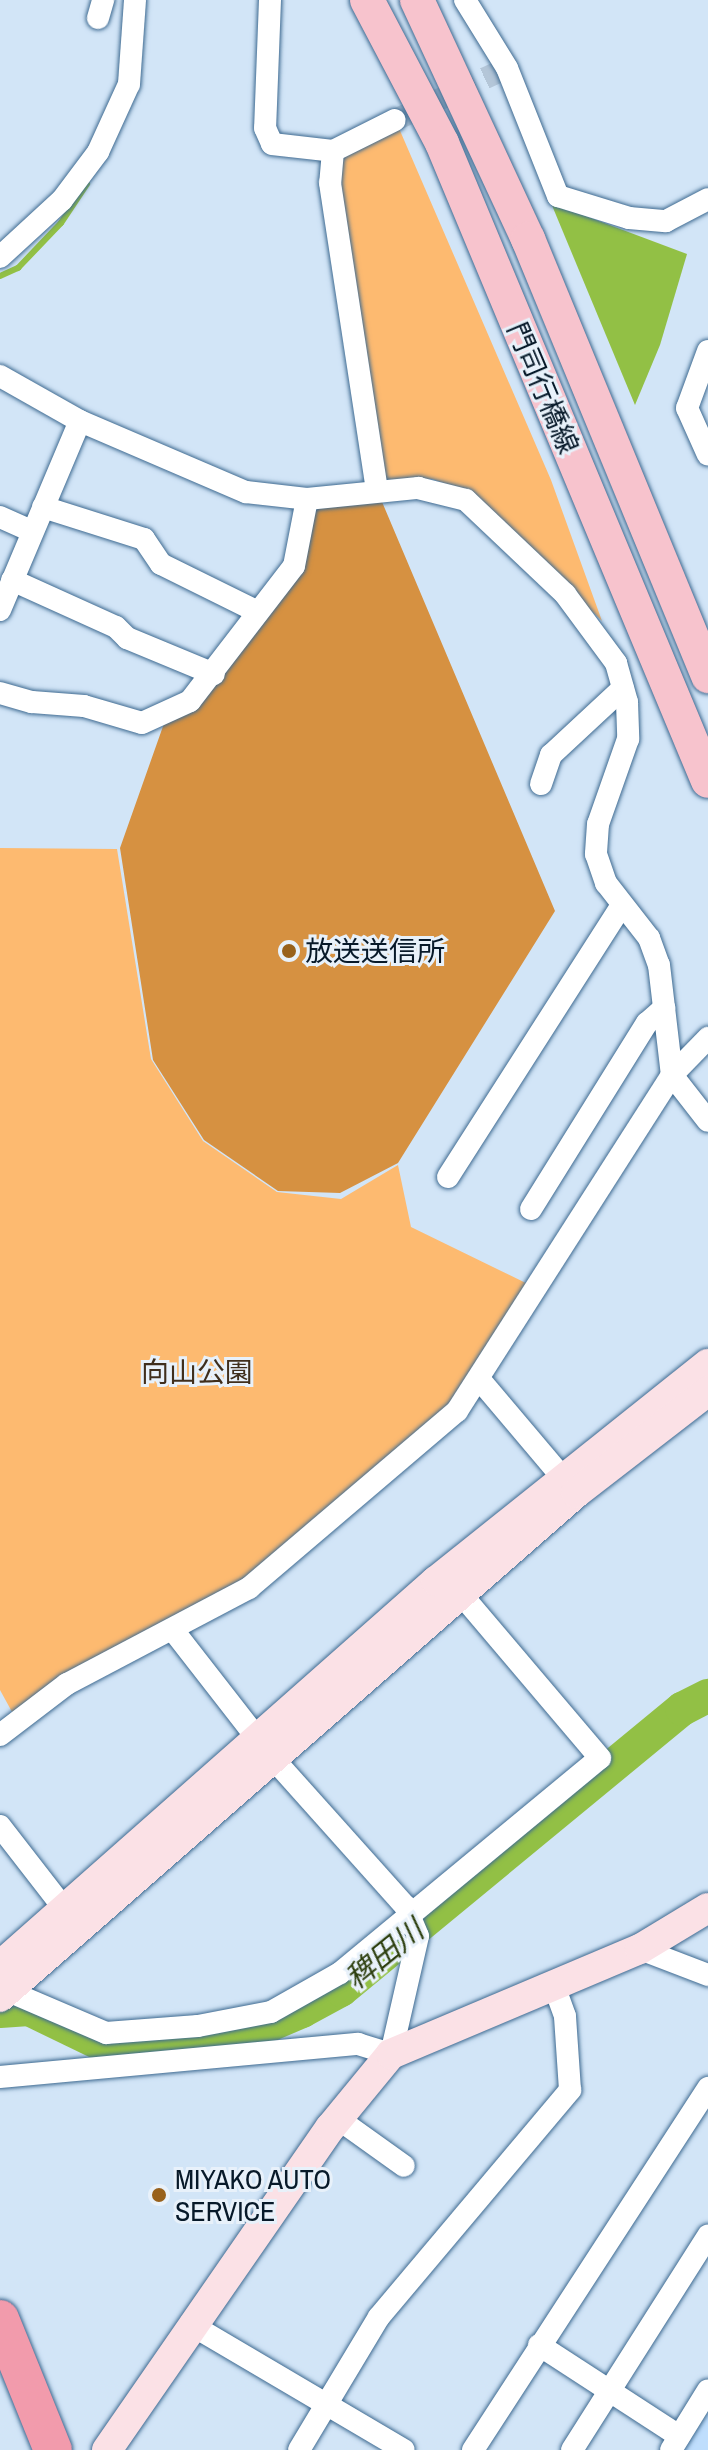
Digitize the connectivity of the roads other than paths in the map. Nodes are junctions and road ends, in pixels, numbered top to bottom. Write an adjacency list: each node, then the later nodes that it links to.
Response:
1 (135, 0): 9 (street)
2 (270, 0): 7 (street)
3 (367, 0): 26 (main road, 門司行橋線)
4 (417, 0): 23 (main road, 門司行橋線)
5 (465, 0): 8 (street)
6 (395, 120): 7 (street)
7 (333, 151): 14 (street)
8 (708, 199)
9 (0, 257)
10 (708, 351): 13 (street)
11 (0, 376): 12 (street)
12 (80, 421): 15 (street); 16 (street)
13 (708, 455)
14 (377, 490): 15 (street); 24 (street)
15 (307, 499): 21 (street)
16 (43, 507): 18 (street); 21 (street)
17 (0, 517): 18 (street)
18 (32, 531): 19 (street)
19 (12, 580): 20 (street); 22 (street)
20 (0, 610)
21 (258, 612): 22 (street)
22 (214, 674): 25 (street)
23 (708, 676)
24 (623, 688): 27 (street); 28 (street)
25 (0, 693)
26 (708, 781)
27 (541, 784)
28 (622, 905): 29 (street); 33 (street)
29 (664, 1008): 31 (street); 34 (street)
30 (708, 1038): 31 (street)
31 (672, 1075): 32 (street); 36 (street)
32 (708, 1121)
33 (448, 1177)
34 (531, 1209)
35 (708, 1364): 38 (street)
36 (480, 1380): 38 (street); 40 (street)
37 (708, 1391): 38 (street)
38 (569, 1485): 39 (street); 42 (street)
39 (460, 1593): 42 (street); 45 (street)
40 (173, 1630): 41 (street); 42 (street)
41 (0, 1735)
42 (264, 1748): 45 (street); 46 (street)
43 (0, 1826): 46 (street)
44 (708, 1908): 47 (street)
45 (408, 1914): 50 (street); 51 (street)
46 (74, 1921): 50 (street)
47 (640, 1949): 48 (street); 49 (street)
48 (708, 1975)
49 (553, 1983): 51 (street); 63 (street)
50 (3, 1985)
51 (391, 2054): 52 (street); 54 (street)
52 (0, 2077)
53 (708, 2088): 59 (street)
54 (337, 2118): 55 (street); 58 (street)
55 (404, 2166)
56 (708, 2236): 62 (street)
57 (0, 2319): 66 (highway)
58 (190, 2324): 63 (street); 67 (street)
59 (539, 2345): 62 (street); 70 (street)
60 (0, 2372): 65 (highway)
61 (708, 2390): 64 (street)
62 (609, 2392): 64 (street); 71 (street)
63 (325, 2403): 68 (street); 69 (street)
64 (675, 2443)
65 (33, 2450)
66 (53, 2450)
67 (107, 2450)
68 (299, 2450)
69 (404, 2450)
70 (473, 2450)
71 (572, 2450)

